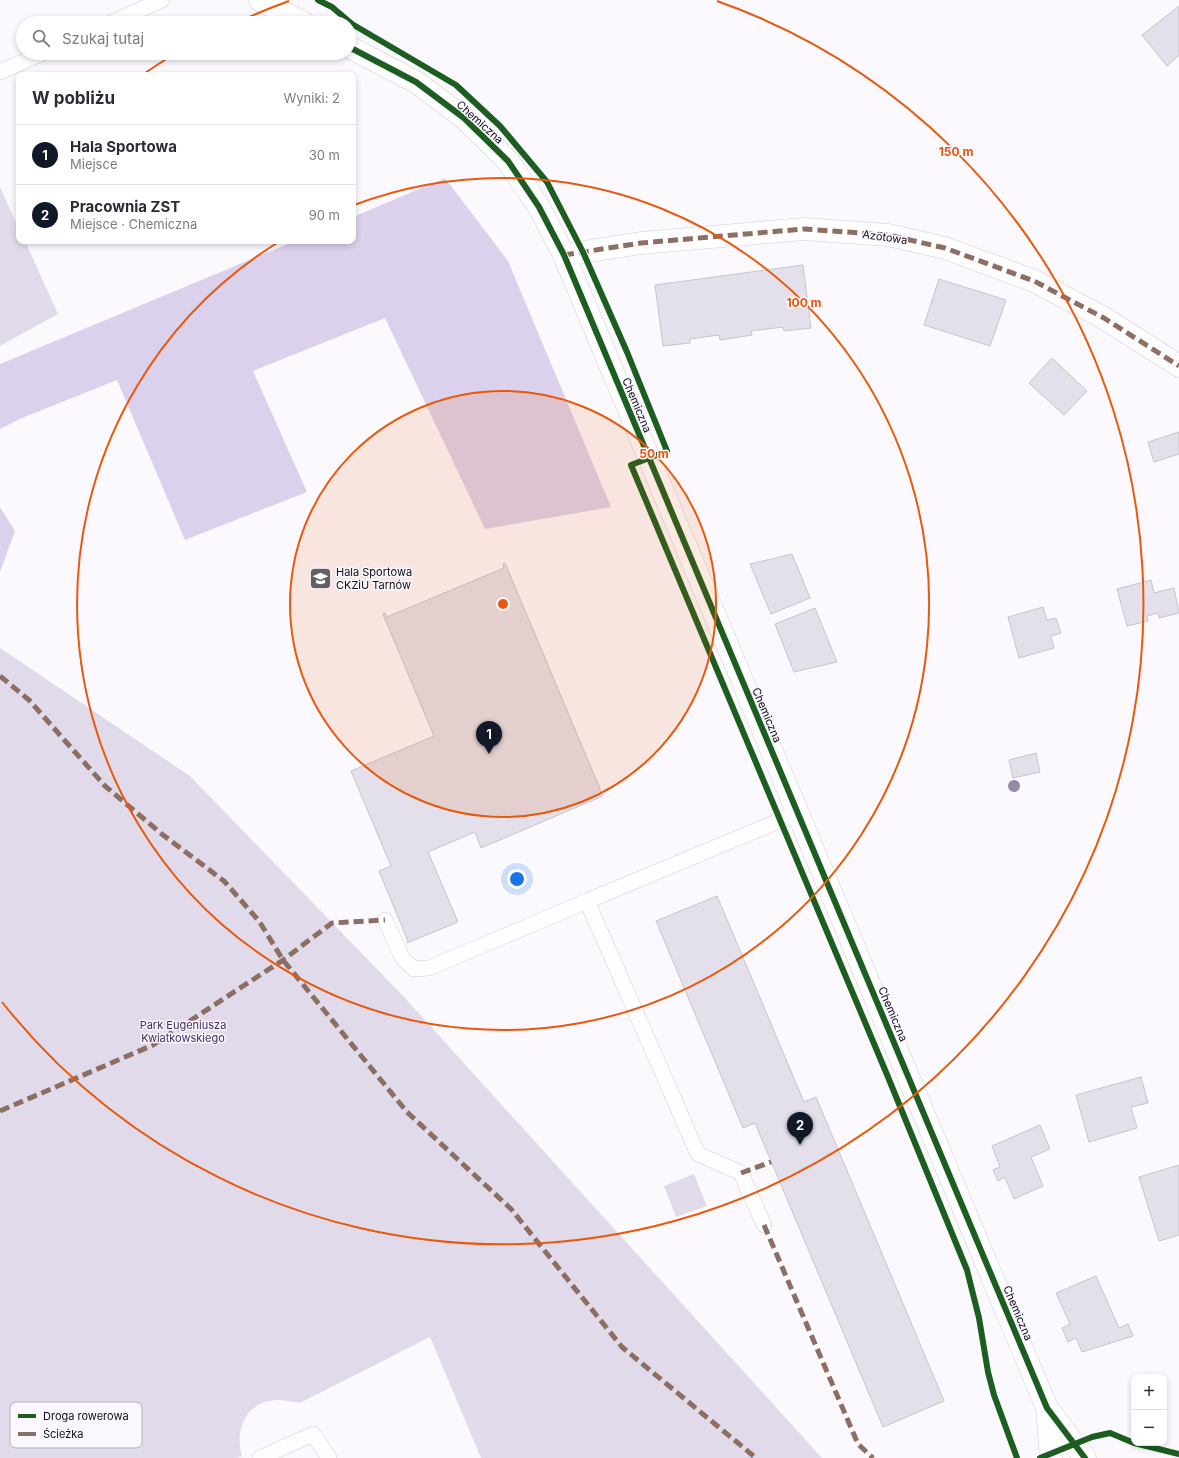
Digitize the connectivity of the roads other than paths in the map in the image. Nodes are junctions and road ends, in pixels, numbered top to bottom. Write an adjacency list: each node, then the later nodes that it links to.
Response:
1 (162, 0): 3 (lane)
2 (260, 0): 4 (street)
3 (126, 16)
4 (291, 16)
5 (356, 51): 8 (street, Chemiczna)
6 (27, 60): 7 (lane)
7 (0, 72)
8 (564, 255): 9 (street, Azotowa); 10 (street, Chemiczna)
9 (1179, 366)
10 (798, 813): 11 (lane); 14 (street, Chemiczna)
11 (587, 901): 12 (lane); 13 (lane)
12 (385, 920)
13 (764, 1225)
14 (1047, 1408): 17 (street, Chemiczna); 18 (street, Chemiczna)
15 (260, 1458): 16 (lane)
16 (329, 1458)
17 (1050, 1458)
18 (1085, 1458)

